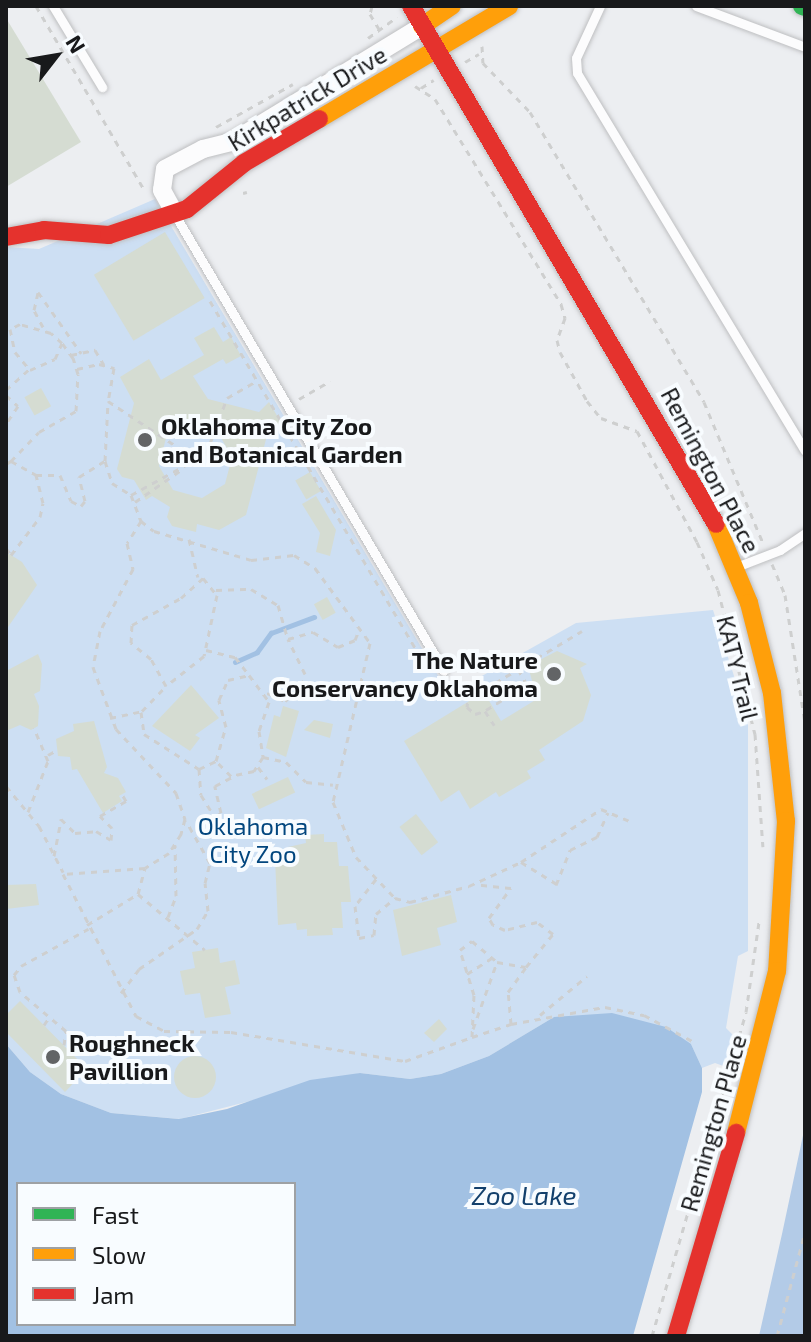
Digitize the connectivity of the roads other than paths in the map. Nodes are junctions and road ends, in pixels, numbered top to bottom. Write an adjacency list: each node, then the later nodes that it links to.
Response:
1 (53, 6): 10 (lane)
2 (411, 6): 7 (main road, Remington Place)
3 (452, 6): 7 (main road)
4 (509, 6): 9 (main road, Kirkpatrick Drive)
5 (600, 6): 13 (lane)
6 (696, 6): 8 (lane)
7 (422, 26): 9 (main road, Remington Place); 11 (street, Kirkpatrick Drive)
8 (805, 47)
9 (436, 50): 11 (main road, Kirkpatrick Drive); 15 (main road, Remington Place)
10 (102, 87)
11 (167, 214): 12 (main road); 16 (lane)
12 (6, 237)
13 (805, 451)
14 (805, 533): 15 (lane)
15 (736, 567): 17 (main road, Remington Place)
16 (444, 671)
17 (676, 1336)

